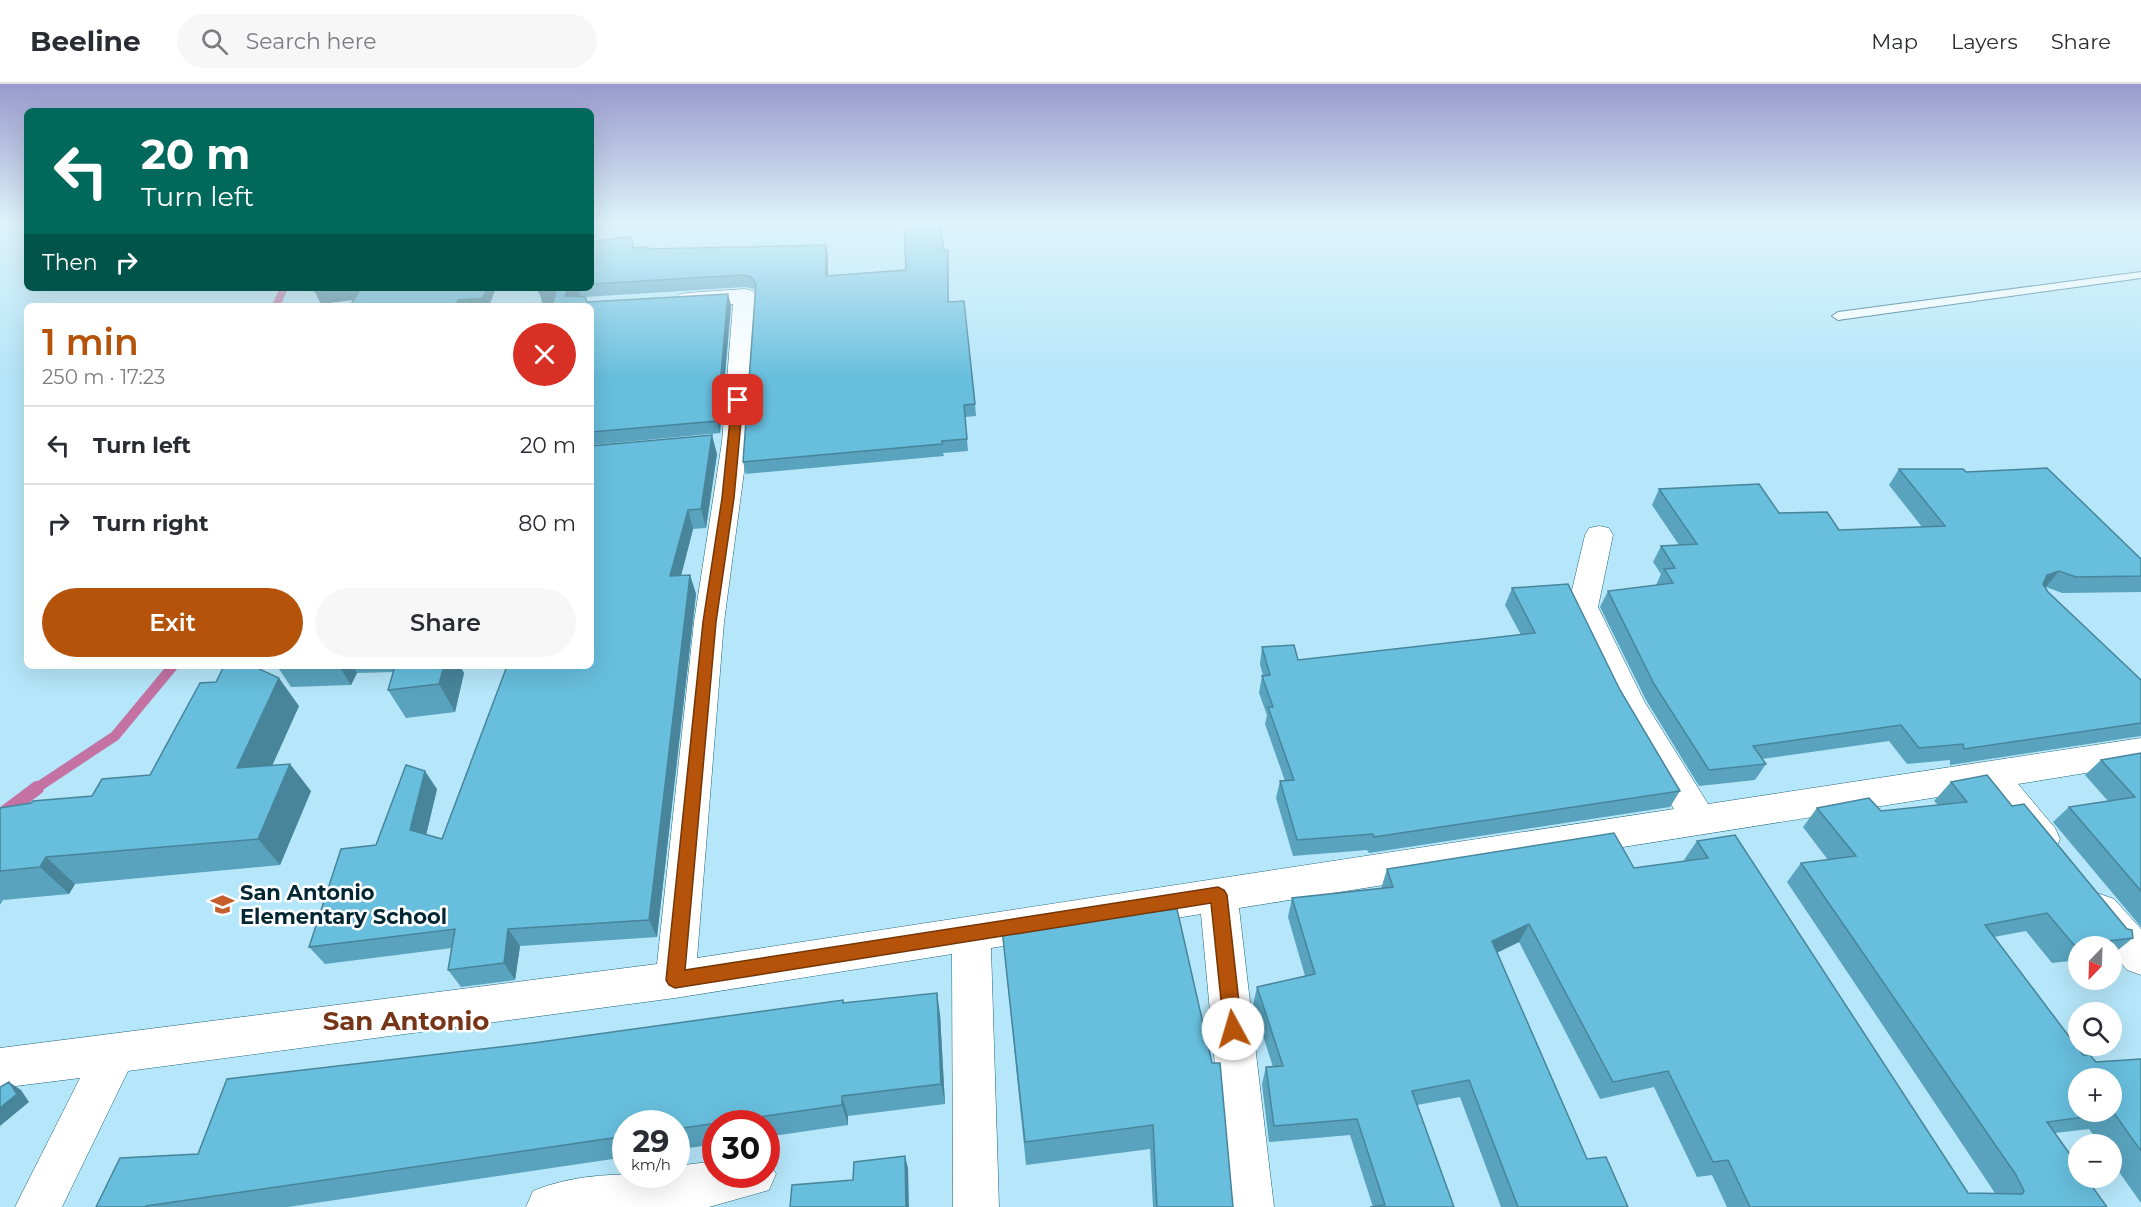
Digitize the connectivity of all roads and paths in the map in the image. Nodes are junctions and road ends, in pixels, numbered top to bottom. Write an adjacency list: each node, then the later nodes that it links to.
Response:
1 (2141, 275): 3 (lane)
2 (663, 301): 11 (street)
3 (1838, 316)
4 (1599, 535): 7 (street)
5 (2141, 751): 6 (street)
6 (1990, 775): 7 (street); 10 (street)
7 (1720, 827): 8 (street)
8 (1218, 895): 9 (street); 18 (street)
9 (970, 933): 11 (street); 17 (street)
10 (2141, 957)
11 (675, 980): 12 (street)
12 (116, 1052): 13 (street); 15 (street)
13 (0, 1068)
14 (702, 1187): 16 (street)
15 (38, 1207)
16 (549, 1207)
17 (976, 1207)
18 (1251, 1207)

